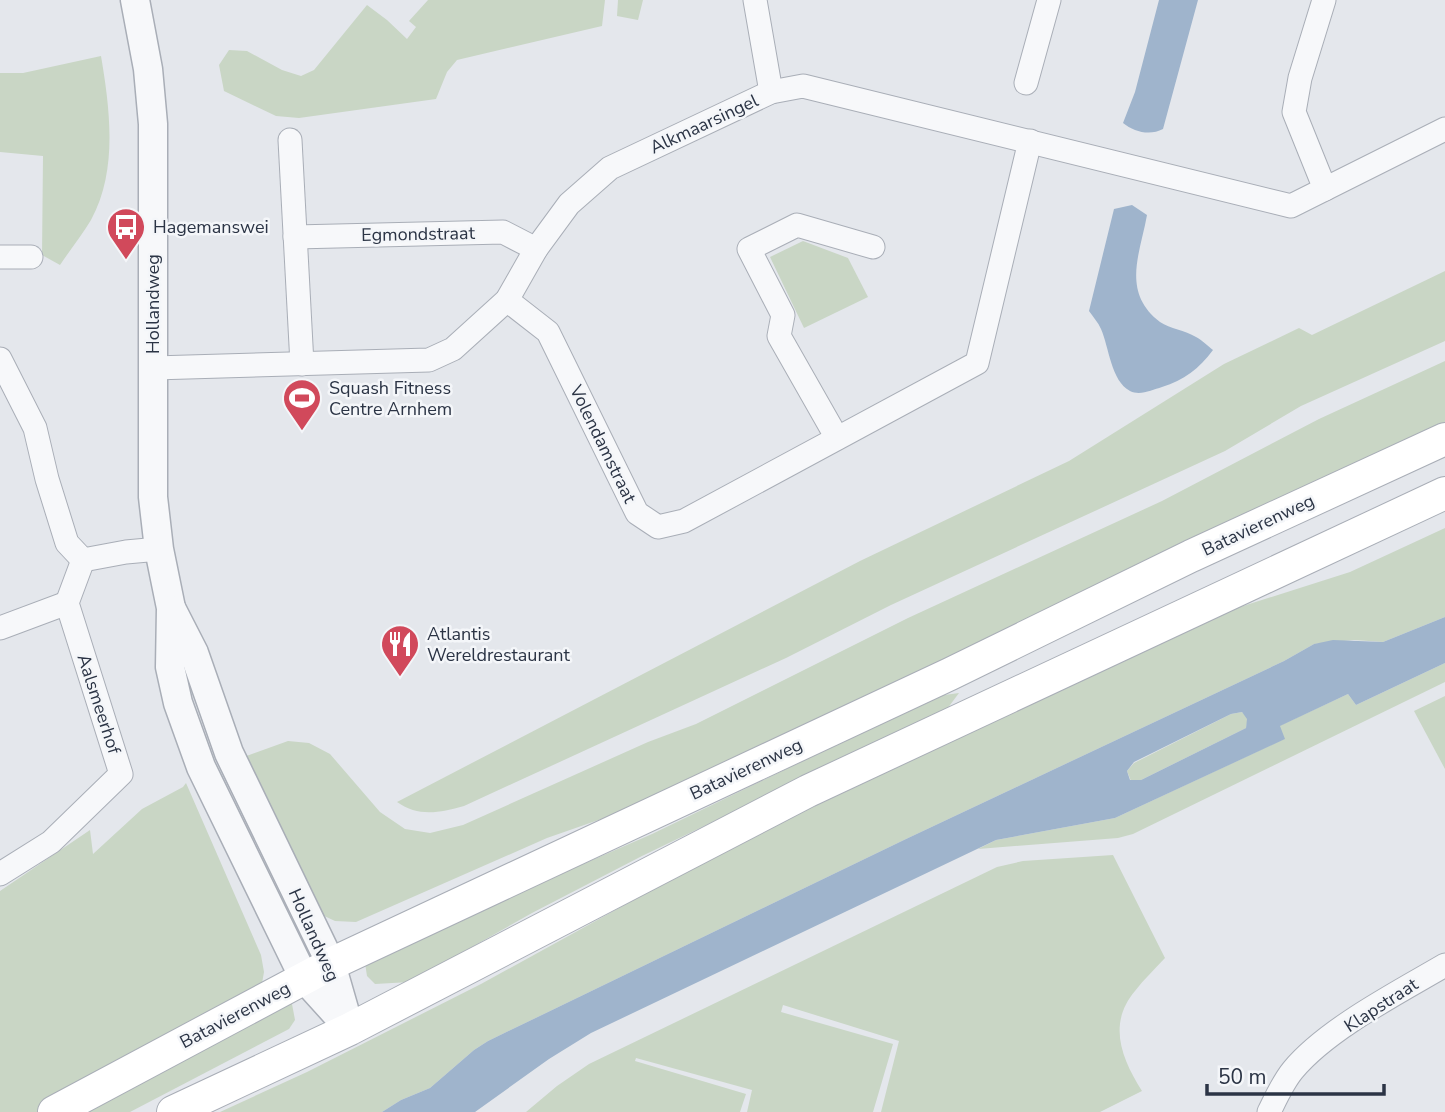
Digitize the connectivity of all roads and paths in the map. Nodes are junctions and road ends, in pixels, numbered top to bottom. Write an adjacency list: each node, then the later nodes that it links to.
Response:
1 (135, 0): 19 (street, Hollandweg)
2 (755, 0): 6 (street)
3 (1049, 0): 5 (street)
4 (1324, 0): 10 (street)
5 (1026, 83)
6 (771, 92): 9 (street, Alkmaarsingel); 13 (street, Alkmaarsingel)
7 (1445, 129): 10 (street, Alkmaarsingel)
8 (290, 141): 11 (street)
9 (1030, 141): 10 (street, Alkmaarsingel); 20 (street, Volendamstraat)
10 (1325, 189)
11 (295, 237): 13 (street, Egmondstraat); 18 (street)
12 (873, 247): 20 (street)
13 (536, 249): 16 (street, Alkmaarsingel)
14 (0, 257): 15 (street)
15 (31, 257)
16 (507, 300): 18 (street, Alkmaarsingel); 20 (street, Volendamstraat)
17 (0, 359): 24 (street)
18 (302, 364): 19 (street, Alkmaarsingel)
19 (154, 368): 23 (street, Hollandweg)
20 (837, 438)
21 (1445, 439): 29 (main road, Batavierenweg)
22 (1445, 492): 30 (main road)
23 (159, 549): 24 (street); 29 (street, Hollandweg)
24 (83, 560): 25 (street)
25 (67, 603): 26 (street); 27 (street, Aalsmeerhof)
26 (0, 628)
27 (0, 874)
28 (1445, 965): 33 (street, Klapstraat)
29 (318, 971): 30 (street, Hollandweg); 31 (main road, Batavierenweg)
30 (350, 1029): 32 (main road)
31 (54, 1112)
32 (173, 1112)
33 (1269, 1112)

